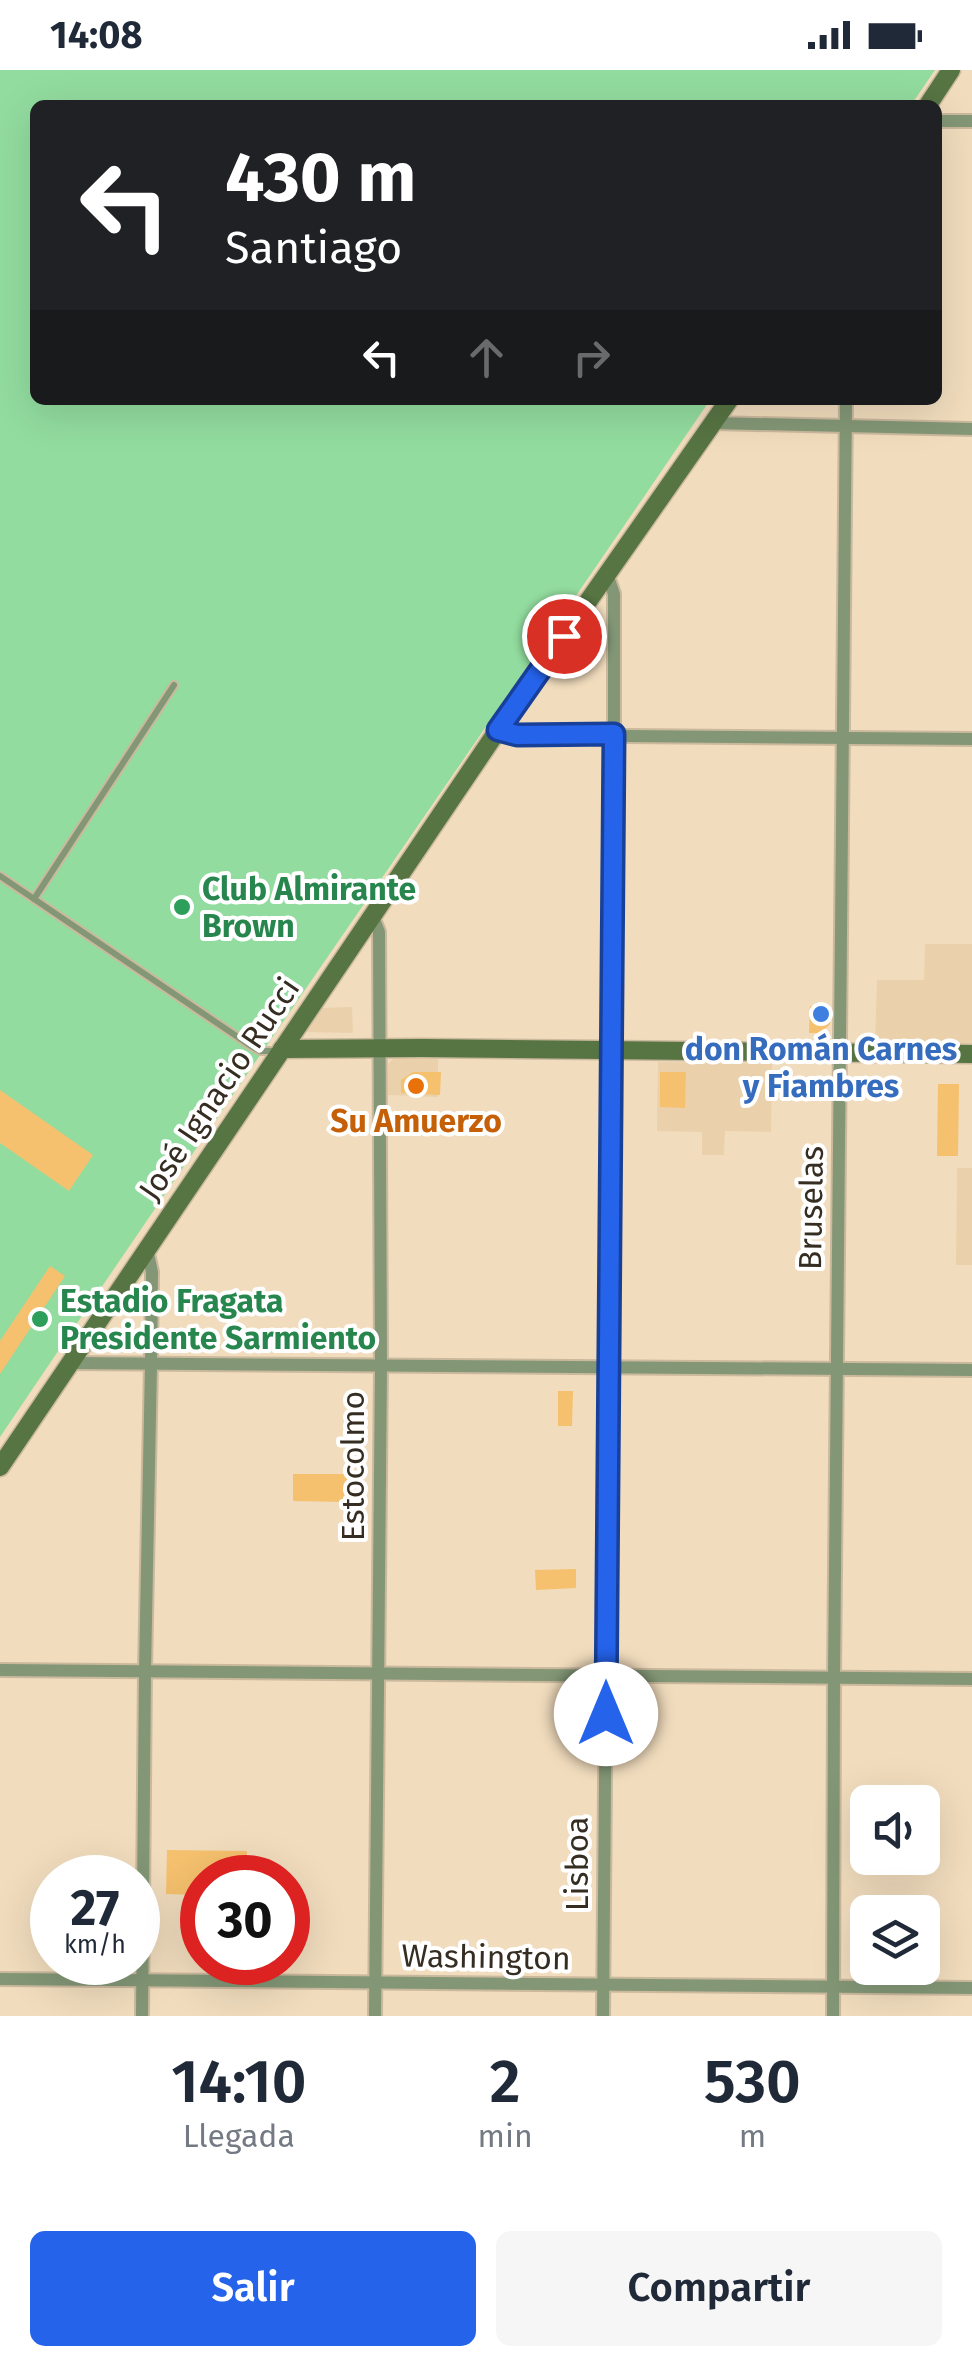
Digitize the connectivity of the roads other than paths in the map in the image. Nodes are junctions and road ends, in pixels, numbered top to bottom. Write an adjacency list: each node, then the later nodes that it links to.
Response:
1 (951, 70): 2 (street)
2 (931, 100)
3 (972, 120): 4 (street)
4 (942, 121)
5 (726, 405): 7 (street, José Ignacio Rucci)
6 (846, 405): 8 (street, Bruselas)
7 (714, 423): 8 (street); 10 (street, José Ignacio Rucci)
8 (846, 426): 9 (street); 14 (street, Bruselas)
9 (972, 429)
10 (607, 574): 12 (street, José Ignacio Rucci); 13 (street, Lisboa)
11 (174, 685): 17 (lane)
12 (498, 730): 13 (street); 18 (street, José Ignacio Rucci)
13 (614, 734): 14 (street); 21 (street, Lisboa)
14 (845, 738): 15 (street); 22 (street, Bruselas)
15 (972, 739)
16 (0, 876): 17 (lane)
17 (34, 899): 20 (lane)
18 (373, 917): 19 (street, Estocolmo); 20 (street, José Ignacio Rucci)
19 (380, 1048): 20 (street); 21 (street); 27 (street, Estocolmo)
20 (282, 1049): 24 (street, José Ignacio Rucci)
21 (612, 1050): 22 (street); 28 (street, Lisboa)
22 (840, 1053): 23 (street); 29 (street, Bruselas)
23 (972, 1054)
24 (147, 1249): 25 (street, José Ignacio Rucci); 26 (street)
25 (70, 1363): 26 (street); 31 (street, José Ignacio Rucci)
26 (151, 1364): 27 (street); 33 (street)
27 (381, 1365): 28 (street); 34 (street, Estocolmo)
28 (608, 1368): 29 (street); 35 (street, Lisboa)
29 (837, 1370): 30 (street); 36 (street, Bruselas)
30 (972, 1370)
31 (0, 1467)
32 (0, 1670): 33 (street)
33 (145, 1670): 34 (street); 38 (street)
34 (379, 1672): 35 (street); 42 (street, Estocolmo)
35 (606, 1675): 36 (street); 45 (street, Lisboa)
36 (834, 1677): 37 (street); 44 (street, Bruselas)
37 (972, 1678)
38 (144, 1855)
39 (0, 1979): 40 (street, Washington)
40 (30, 1979)
41 (160, 1979): 42 (street, Washington)
42 (375, 1982): 45 (street, Washington); 48 (street, Estocolmo)
43 (143, 1985): 47 (street)
44 (833, 1985): 45 (street, Washington); 46 (street, Washington); 50 (street, Bruselas)
45 (604, 1986): 49 (street, Lisboa)
46 (972, 1988)
47 (142, 2016)
48 (375, 2016)
49 (603, 2016)
50 (833, 2016)

